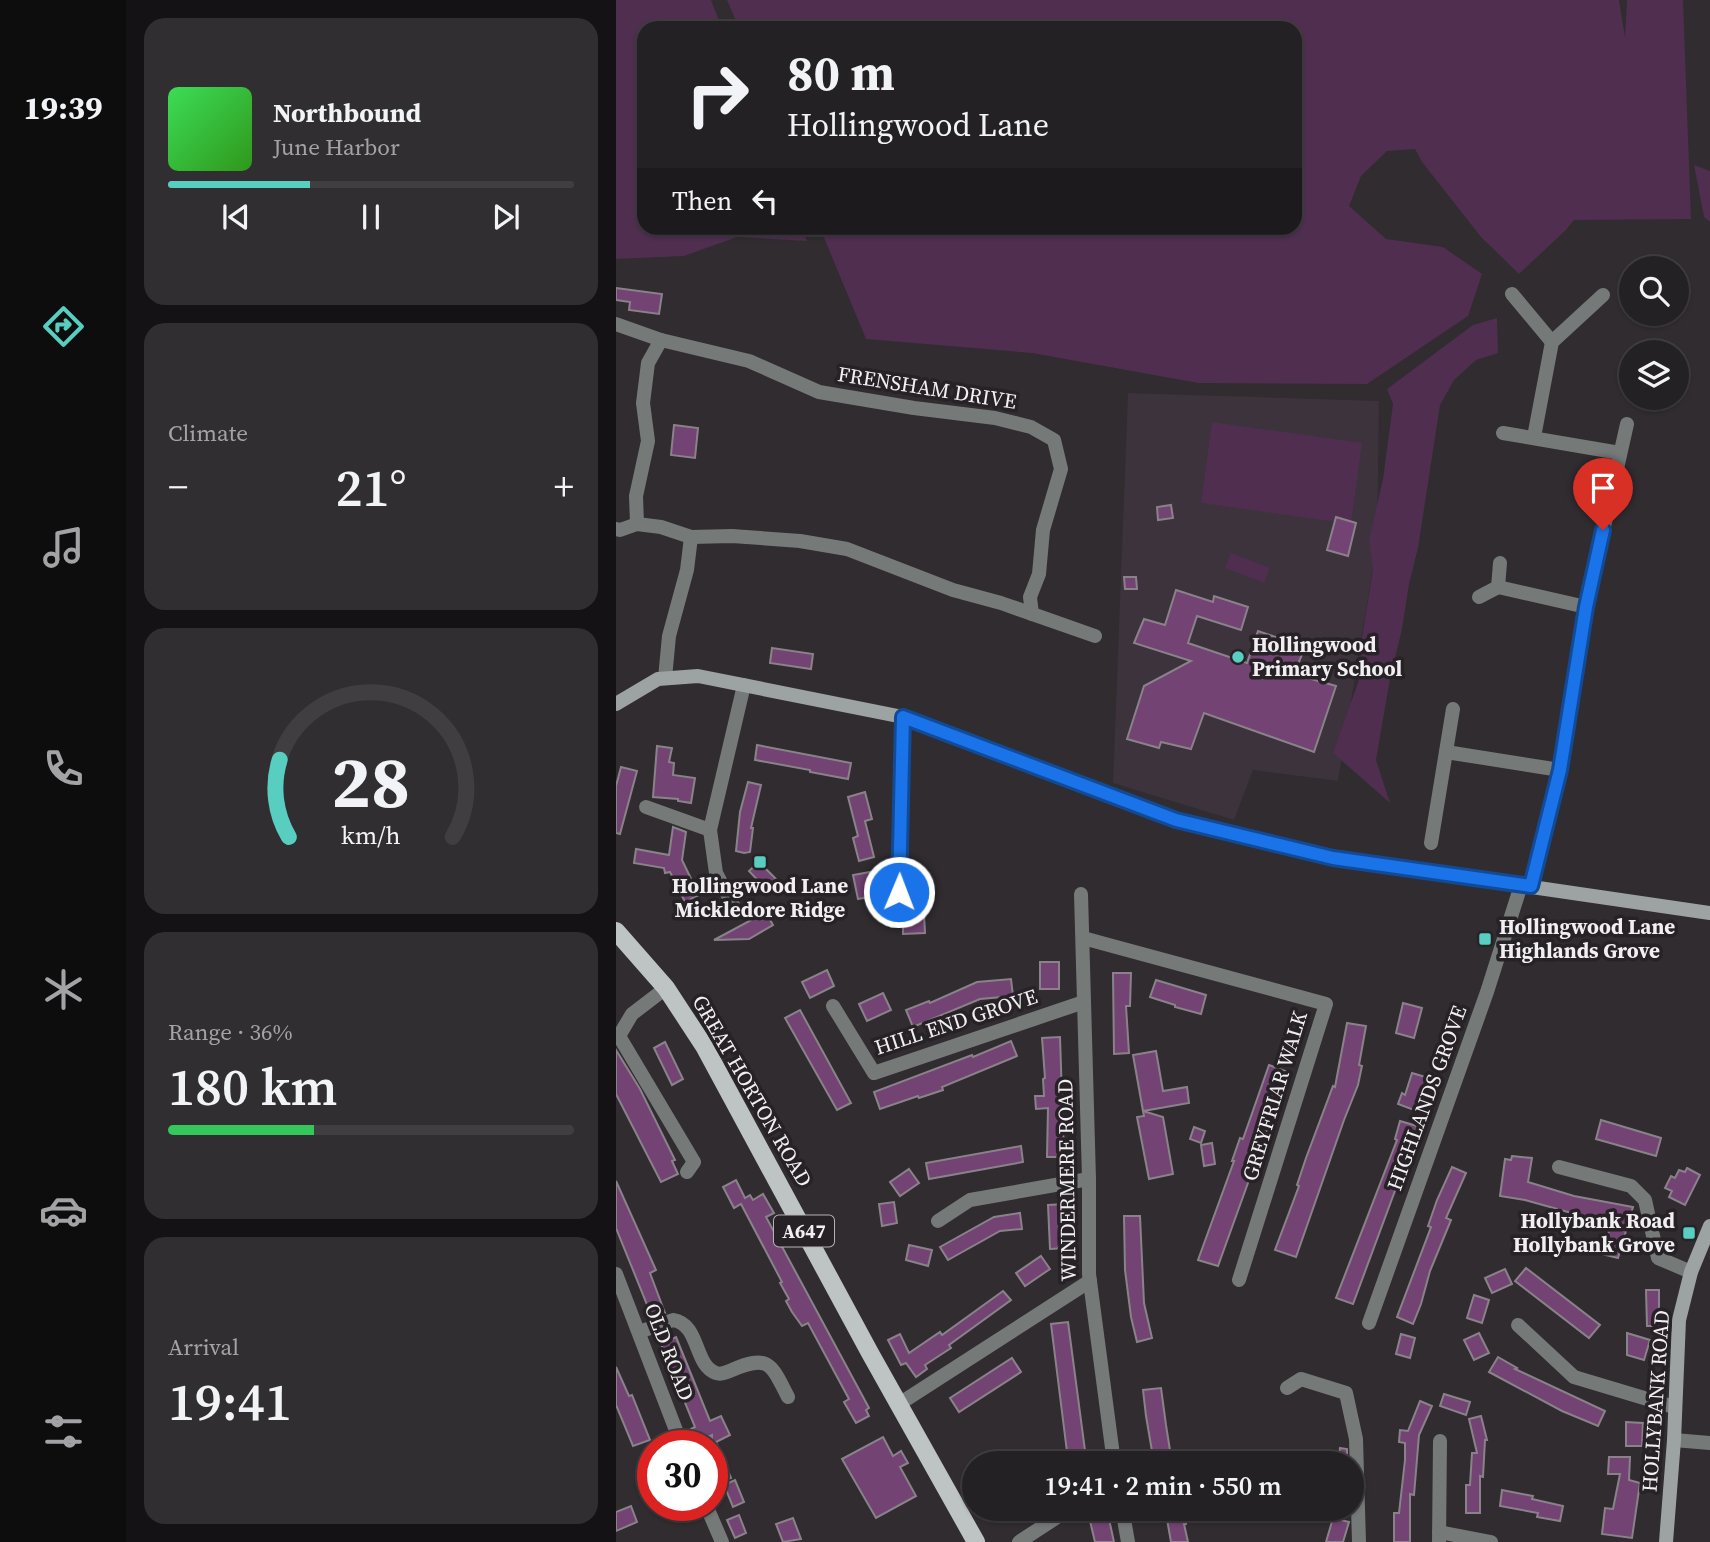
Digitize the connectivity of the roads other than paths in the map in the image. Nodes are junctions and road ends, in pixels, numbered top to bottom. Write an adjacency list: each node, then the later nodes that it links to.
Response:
1 (1512, 294): 5 (street)
2 (1603, 295): 5 (street)
3 (616, 324): 4 (street)
4 (661, 340): 10 (street); 17 (street, FRENSHAM DRIVE)
5 (1552, 342): 8 (street)
6 (1627, 424): 9 (street, HIGHLANDS GROVE)
7 (1503, 433): 8 (street)
8 (1534, 437): 9 (street)
9 (1620, 453): 16 (street, HIGHLANDS GROVE)
10 (637, 524): 11 (street); 12 (street)
11 (616, 529)
12 (691, 537): 17 (street); 19 (street)
13 (1500, 563): 14 (street)
14 (1498, 587): 15 (street); 16 (street)
15 (1479, 597)
16 (1586, 607): 25 (street, HIGHLANDS GROVE)
17 (1032, 614): 18 (street)
18 (1095, 636)
19 (665, 678): 20 (street); 21 (street)
20 (744, 685): 23 (street); 27 (street)
21 (616, 705)
22 (1452, 709): 24 (street)
23 (903, 717): 29 (street); 30 (street)
24 (1446, 752): 25 (street); 28 (street)
25 (1560, 770): 29 (street, HIGHLANDS GROVE)
26 (646, 807): 27 (street)
27 (710, 830): 32 (street)
28 (1431, 843)
29 (1526, 885): 33 (street); 48 (street, HIGHLANDS GROVE)
30 (899, 892)
31 (1081, 894): 35 (street, WINDERMERE ROAD)
32 (733, 905)
33 (1710, 913)
34 (616, 931): 36 (main road, GREAT HORTON ROAD / A647)
35 (1083, 938): 37 (street, WINDERMERE ROAD); 46 (street, GREYFRIAR WALK)
36 (666, 988): 40 (street); 53 (main road, GREAT HORTON ROAD / A647)
37 (1084, 1002): 38 (street, HILL END GROVE); 41 (street, WINDERMERE ROAD)
38 (832, 1006)
39 (1559, 1167): 44 (street)
40 (687, 1172)
41 (1089, 1179): 42 (street); 47 (street, WINDERMERE ROAD)
42 (938, 1221)
43 (1710, 1226): 44 (street, HOLLYBANK ROAD)
44 (1691, 1272): 54 (street, HOLLYBANK ROAD)
45 (616, 1274): 50 (street, OLD ROAD)
46 (1239, 1280)
47 (1090, 1281): 53 (street); 59 (street, WINDERMERE ROAD)
48 (1369, 1323)
49 (1518, 1325): 54 (street)
50 (639, 1332): 52 (street); 55 (street, OLD ROAD)
51 (1287, 1388): 68 (street)
52 (788, 1397)
53 (899, 1404): 65 (main road, GREAT HORTON ROAD / A647)
54 (1674, 1407): 56 (street, HOLLYBANK ROAD)
55 (676, 1430)
56 (1674, 1440): 58 (street); 70 (street, HOLLYBANK ROAD)
57 (1440, 1441): 63 (street)
58 (1710, 1443)
59 (1112, 1451)
60 (713, 1521): 64 (street)
61 (1051, 1521): 66 (street)
62 (1124, 1521): 67 (street)
63 (1439, 1537): 69 (street)
64 (722, 1542)
65 (976, 1542)
66 (1019, 1542)
67 (1128, 1542)
68 (1359, 1542)
69 (1491, 1542)
70 (1666, 1542)

